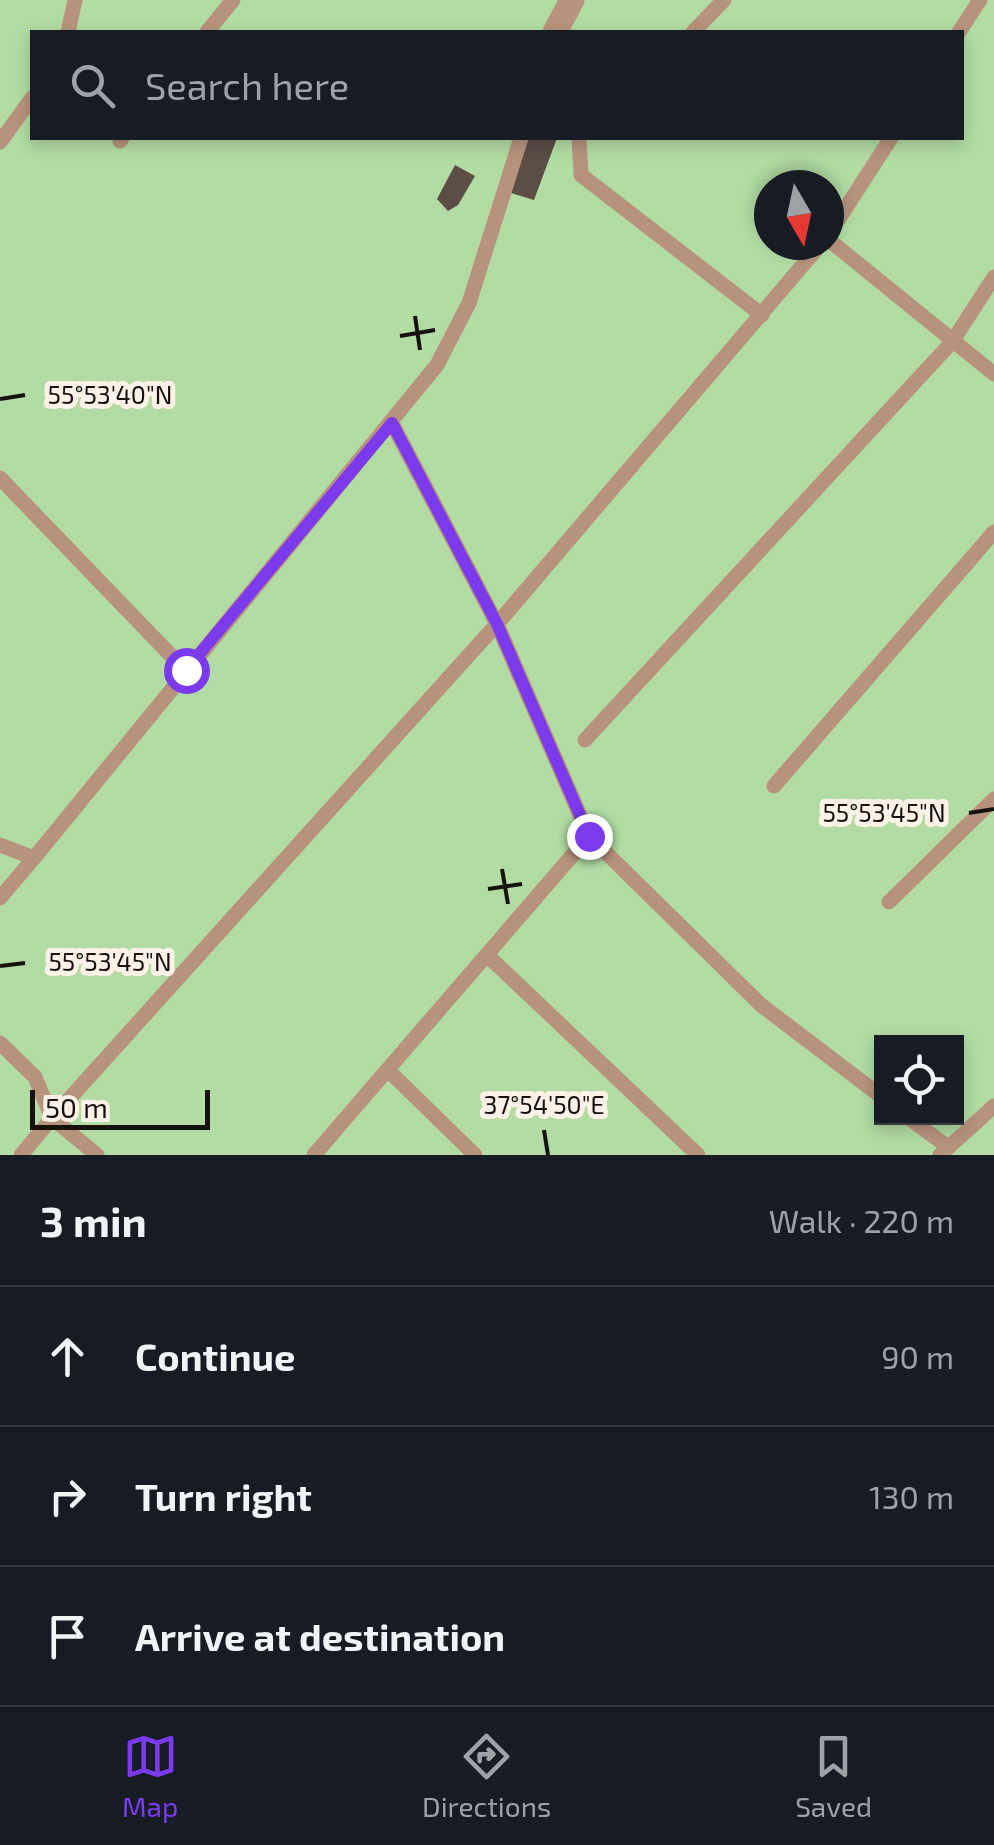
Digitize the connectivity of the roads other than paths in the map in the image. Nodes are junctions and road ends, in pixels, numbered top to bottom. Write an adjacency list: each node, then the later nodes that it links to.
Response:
1 (75, 0): 6 (lane)
2 (234, 0): 7 (lane)
3 (572, 0): 8 (street)
4 (724, 0): 9 (lane)
5 (980, 0): 10 (lane)
6 (68, 30)
7 (209, 30)
8 (556, 30)
9 (695, 30)
10 (960, 30)
11 (30, 101): 15 (lane)
12 (519, 140): 23 (lane)
13 (579, 140): 20 (lane)
14 (890, 140): 16 (lane)
15 (0, 142)
16 (844, 213)
17 (844, 250): 21 (lane)
18 (808, 260): 20 (lane)
19 (994, 277): 21 (lane)
20 (762, 315): 26 (lane)
21 (952, 342): 22 (lane); 28 (lane)
22 (994, 374)
23 (392, 423): 26 (lane); 27 (lane)
24 (0, 478): 27 (lane)
25 (994, 532): 29 (lane)
26 (497, 624): 31 (lane); 41 (lane)
27 (186, 670): 33 (lane)
28 (584, 740)
29 (774, 786)
30 (994, 799): 35 (lane)
31 (589, 836): 36 (lane); 39 (lane)
32 (0, 845): 33 (lane)
33 (34, 858): 34 (lane)
34 (0, 898)
35 (888, 902)
36 (488, 956): 38 (lane); 48 (lane)
37 (0, 1043): 41 (lane)
38 (390, 1072): 46 (lane); 47 (lane)
39 (874, 1091)
40 (994, 1106): 43 (lane)
41 (52, 1118): 44 (lane); 45 (lane)
42 (916, 1125): 43 (lane)
43 (944, 1151)
44 (22, 1155)
45 (97, 1155)
46 (314, 1155)
47 (474, 1155)
48 (698, 1155)

